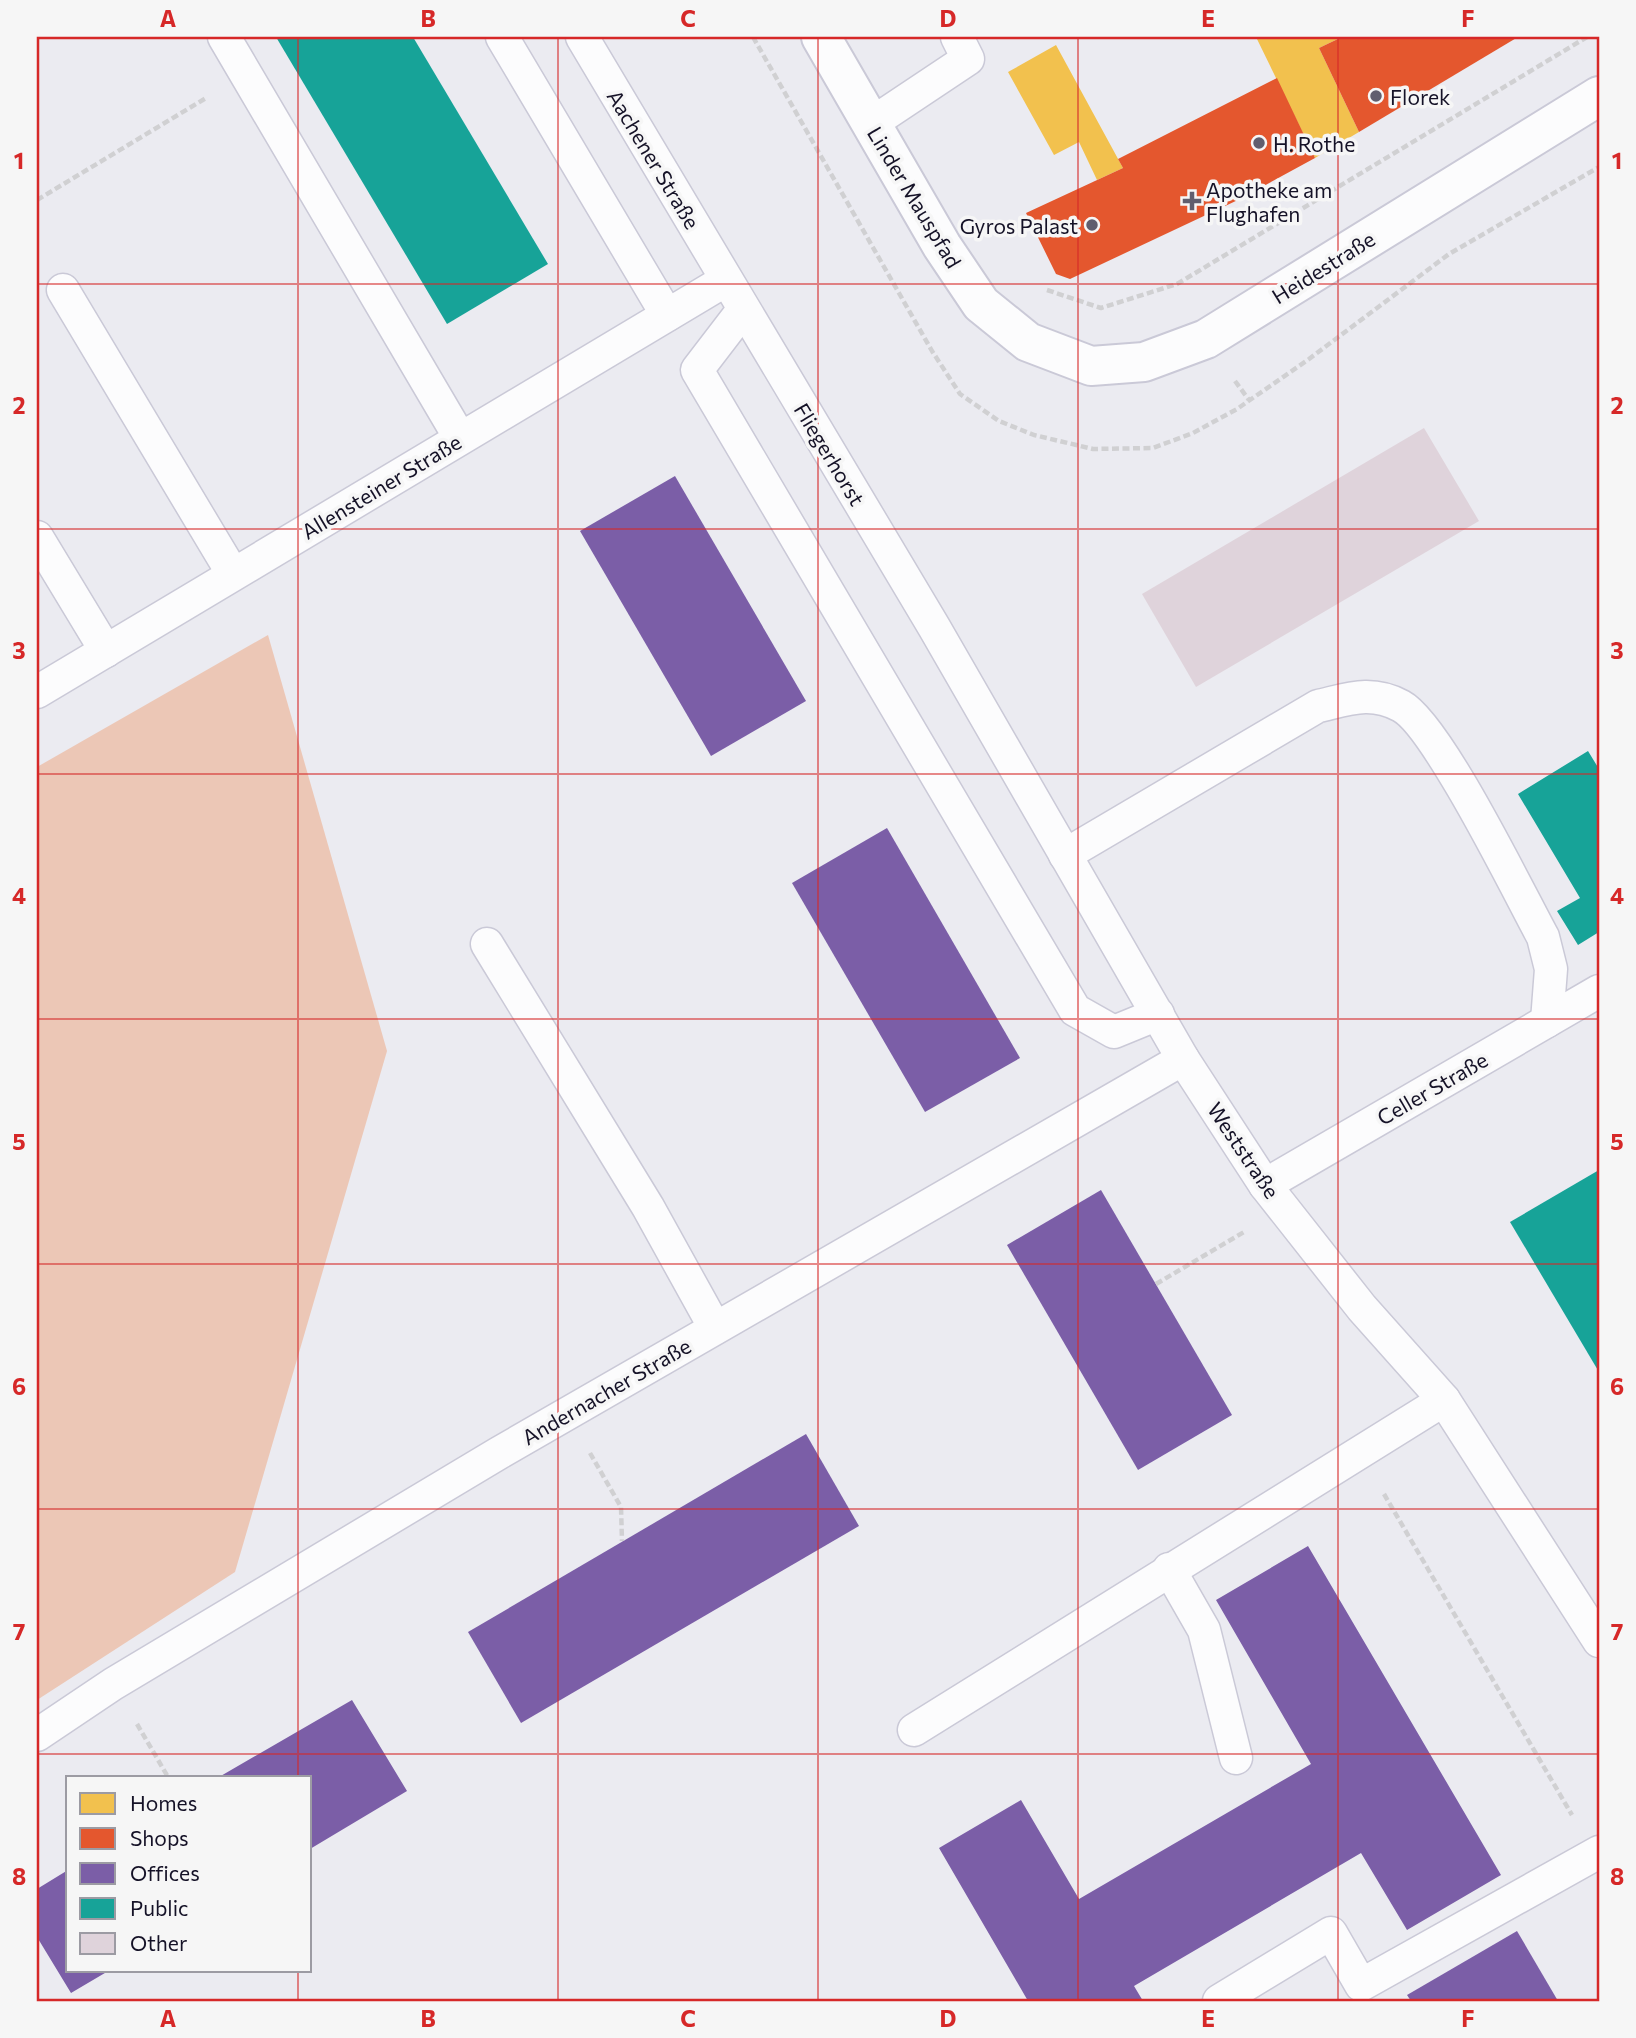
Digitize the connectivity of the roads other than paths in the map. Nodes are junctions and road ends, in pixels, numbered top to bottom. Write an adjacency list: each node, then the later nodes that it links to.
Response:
1 (224, 37): 13 (lane)
2 (502, 37): 11 (lane)
3 (582, 37): 8 (lane, Aachener Straße)
4 (821, 37): 7 (street, Linder Mauspfad)
5 (957, 37): 7 (lane)
6 (1599, 96): 12 (street, Heidestraße)
7 (872, 123): 12 (street, Linder Mauspfad)
8 (726, 281): 10 (lane, Fliegerhorst); 11 (lane, Allensteiner Straße)
9 (63, 290): 15 (lane)
10 (743, 310): 16 (lane, Fliegerhorst); 22 (lane)
11 (667, 315): 13 (lane, Allensteiner Straße)
12 (1028, 342)
13 (460, 438): 15 (lane, Allensteiner Straße)
14 (37, 537): 17 (lane)
15 (233, 574): 17 (lane, Allensteiner Straße)
16 (934, 627): 19 (lane, Weststraße)
17 (106, 651): 18 (lane, Allensteiner Straße)
18 (37, 692)
19 (1065, 855): 22 (lane, Weststraße); 23 (lane)
20 (487, 944): 26 (lane)
21 (1599, 991): 23 (lane, Celler Straße)
22 (1158, 1014): 24 (lane, Weststraße)
23 (1547, 1021): 25 (lane, Celler Straße)
24 (1184, 1059): 25 (lane, Weststraße); 26 (lane, Andernacher Straße)
25 (1275, 1197): 27 (lane, Weststraße)
26 (715, 1328): 31 (lane, Andernacher Straße)
27 (1444, 1400): 28 (lane); 29 (lane, Weststraße)
28 (1169, 1569): 30 (lane); 32 (lane)
29 (1599, 1641)
30 (914, 1730)
31 (37, 1735)
32 (1236, 1758)
33 (1597, 1853): 34 (lane)
34 (1219, 2001)

